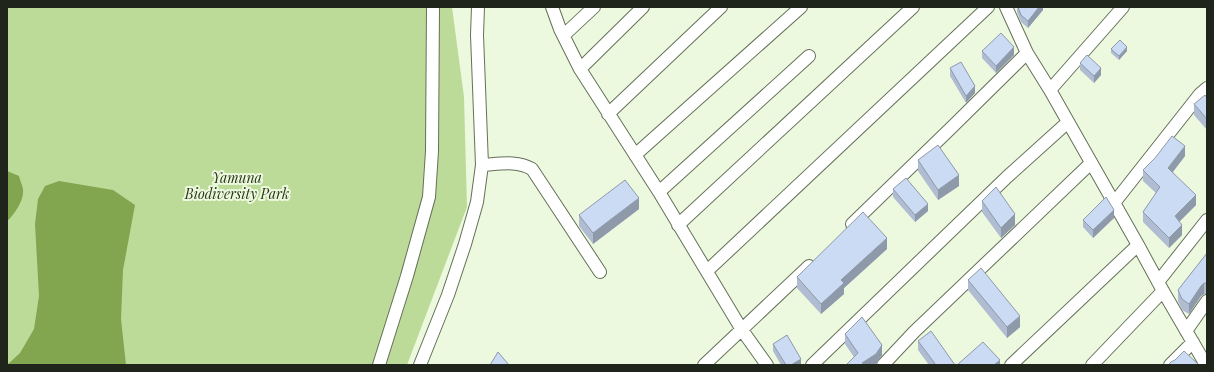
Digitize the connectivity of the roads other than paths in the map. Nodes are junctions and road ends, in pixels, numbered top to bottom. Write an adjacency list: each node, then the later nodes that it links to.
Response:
1 (433, 7): 38 (street)
2 (478, 7): 22 (street)
3 (552, 7): 12 (street)
4 (594, 7): 12 (street)
5 (642, 7): 15 (street)
6 (721, 7): 18 (street)
7 (801, 7): 20 (street)
8 (912, 7): 26 (street)
9 (988, 7): 30 (street)
10 (1006, 7): 13 (street)
11 (1123, 7): 17 (street)
12 (564, 35): 15 (street)
13 (1027, 53): 17 (street); 27 (street)
14 (809, 56): 23 (street)
15 (580, 69): 18 (street)
16 (1207, 88): 24 (street)
17 (1050, 90): 19 (street)
18 (608, 114): 20 (street)
19 (1068, 122): 21 (street); 42 (street)
20 (635, 155): 23 (street)
21 (1091, 163): 24 (street); 43 (street)
22 (482, 165): 31 (street); 39 (street)
23 (659, 192): 26 (street)
24 (1114, 203): 28 (street)
25 (1207, 220): 32 (street)
26 (678, 225): 30 (street)
27 (844, 232)
28 (1138, 244): 32 (street); 44 (street)
29 (816, 259): 34 (street)
30 (707, 271): 34 (street)
31 (600, 272)
32 (1160, 286): 35 (street); 45 (street)
33 (1207, 301): 35 (street)
34 (742, 330): 40 (street); 41 (street)
35 (1186, 331): 36 (street)
36 (1193, 342): 37 (street); 46 (street)
37 (1205, 361)
38 (378, 365)
39 (420, 365)
40 (704, 365)
41 (766, 365)
42 (812, 365)
43 (883, 365)
44 (1011, 365)
45 (1092, 365)
46 (1170, 365)

